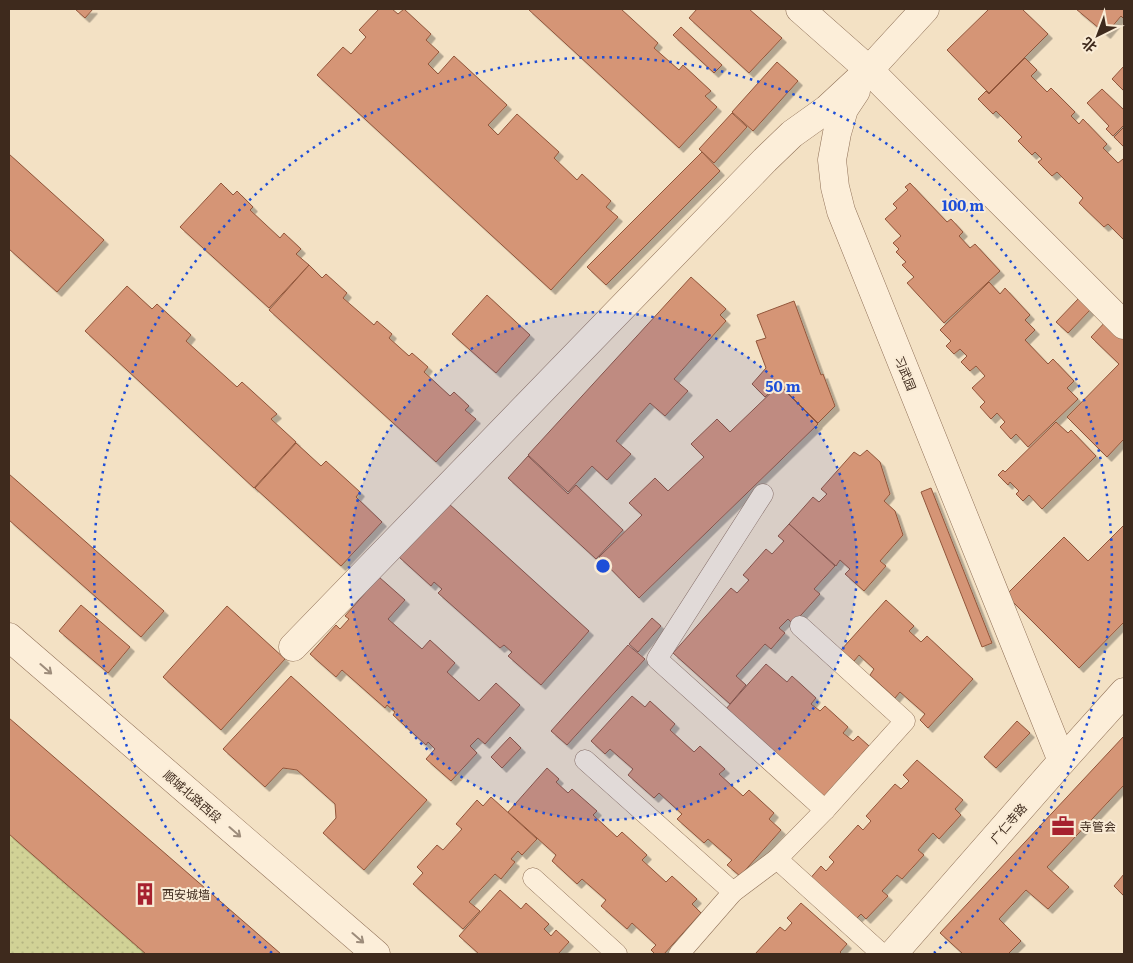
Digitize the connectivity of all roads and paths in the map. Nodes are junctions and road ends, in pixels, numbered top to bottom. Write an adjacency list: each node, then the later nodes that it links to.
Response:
1 (800, 9): 3 (street)
2 (925, 9): 3 (street)
3 (869, 70): 4 (street); 8 (street); 11 (street, 习武园)
4 (1124, 325)
5 (762, 494): 12 (lane)
6 (800, 626): 12 (lane)
7 (9, 637): 16 (street, 顺城北路西段, one-way to 16)
8 (292, 647)
9 (1124, 692): 11 (street, 广仁寺路)
10 (585, 760): 15 (lane)
11 (1062, 761): 20 (street, 广仁寺路)
12 (825, 810): 13 (lane)
13 (777, 859): 15 (lane); 19 (lane)
14 (533, 878): 17 (lane)
15 (733, 892): 18 (lane)
16 (376, 954)
17 (617, 954)
18 (679, 954)
19 (882, 954)
20 (893, 954)

